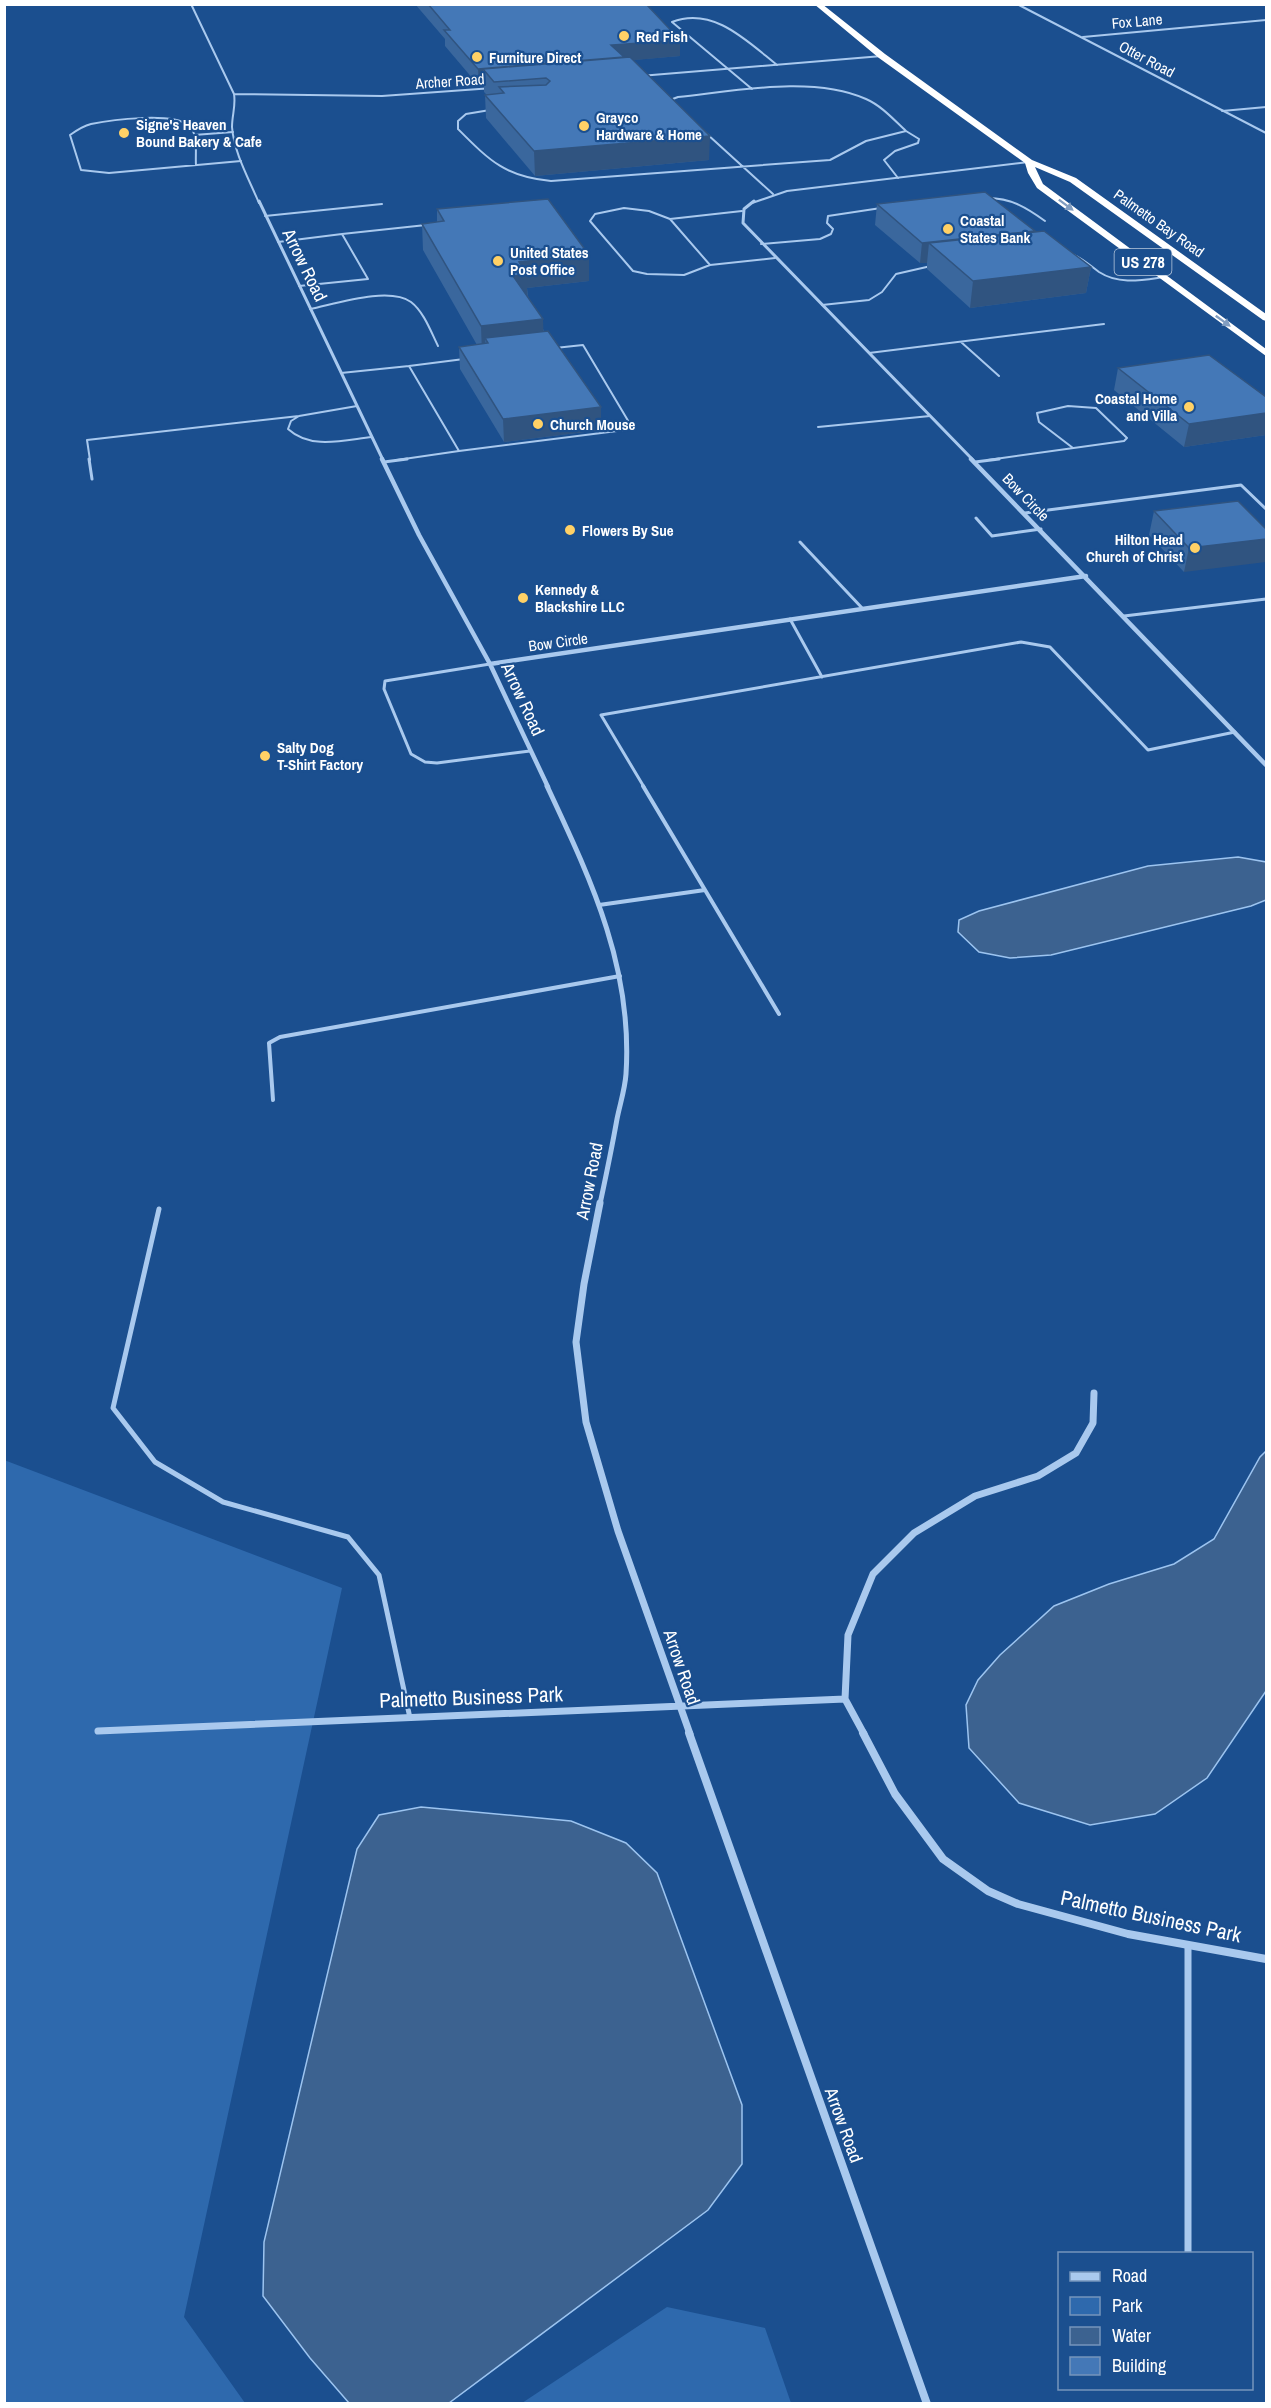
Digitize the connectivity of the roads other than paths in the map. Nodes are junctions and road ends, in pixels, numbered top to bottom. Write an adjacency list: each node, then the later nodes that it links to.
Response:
1 (191, 4): 12 (street, Arrow Road)
2 (817, 4): 6 (highway, Palmetto Bay Road / US 278)
3 (1017, 4): 5 (street, Otter Road)
4 (1266, 20): 5 (street, Fox Lane)
5 (1082, 37): 16 (street, Otter Road)
6 (882, 56): 7 (street); 23 (highway, Palmetto Bay Road / US 278)
7 (777, 65): 8 (street); 8 (lane)
8 (728, 69): 9 (street); 11 (lane)
9 (634, 76)
10 (494, 88): 12 (street, Archer Road)
11 (752, 89): 13 (lane); 18 (lane)
12 (234, 94): 19 (street, Arrow Road)
13 (678, 107)
14 (1266, 107): 16 (street)
15 (490, 110): 25 (lane)
16 (1222, 111): 20 (street, Otter Road)
17 (703, 130): 25 (lane)
18 (906, 131): 25 (lane); 26 (lane)
19 (233, 132): 21 (lane); 22 (street, Arrow Road)
20 (1266, 133)
21 (194, 135): 24 (lane); 24 (lane)
22 (241, 161): 24 (lane); 32 (street, Arrow Road)
23 (1029, 162): 26 (street); 43 (highway, Palmetto Bay Road / US 278, one-way to 43); 47 (highway, Palmetto Bay Road / US 278)
24 (196, 165)
25 (743, 167): 27 (lane)
26 (898, 178): 27 (street)
27 (773, 194): 31 (street)
28 (980, 198): 34 (lane)
29 (382, 204): 32 (lane)
30 (891, 207): 38 (lane)
31 (742, 211): 33 (lane); 38 (street, Bow Circle)
32 (265, 216): 37 (street, Arrow Road)
33 (670, 219): 42 (lane); 42 (lane)
34 (1045, 221)
35 (436, 224): 36 (lane)
36 (342, 234): 37 (lane); 44 (lane)
37 (278, 242): 44 (street, Arrow Road)
38 (761, 244): 40 (street, Bow Circle)
39 (1065, 251): 43 (lane)
40 (775, 258): 42 (lane); 45 (street, Bow Circle)
41 (940, 265): 45 (lane)
42 (710, 266)
43 (1164, 277): 53 (highway, Palmetto Bay Road / US 278, one-way to 53)
44 (299, 286): 46 (street, Arrow Road)
45 (822, 305): 52 (street, Bow Circle)
46 (310, 309): 50 (lane); 56 (street, Arrow Road)
47 (1266, 318)
48 (1104, 324): 49 (lane)
49 (961, 342): 52 (lane); 57 (lane)
50 (438, 346)
51 (548, 349): 64 (lane)
52 (869, 353): 60 (street, Bow Circle)
53 (1266, 353)
54 (467, 359): 55 (lane)
55 (409, 366): 56 (lane); 64 (lane)
56 (341, 373): 58 (street, Arrow Road)
57 (999, 376)
58 (357, 406): 59 (lane); 62 (street, Arrow Road)
59 (299, 416): 62 (lane); 67 (lane)
60 (930, 416): 61 (lane); 66 (street, Bow Circle)
61 (818, 427)
62 (372, 437): 65 (street, Arrow Road)
63 (1073, 448): 63 (lane); 66 (lane)
64 (459, 451): 65 (lane)
65 (384, 462): 78 (street, Arrow Road)
66 (975, 462): 69 (street, Bow Circle)
67 (92, 479)
68 (1266, 509): 69 (lane)
69 (1025, 513): 71 (street, Bow Circle)
70 (976, 518): 71 (lane)
71 (1041, 530): 73 (street, Bow Circle)
72 (801, 542): 75 (lane)
73 (1086, 576): 75 (street, Bow Circle); 76 (street)
74 (1266, 599): 76 (lane)
75 (862, 609): 77 (street, Bow Circle)
76 (1124, 616): 80 (street)
77 (790, 619): 78 (street, Bow Circle); 79 (lane)
78 (490, 664): 81 (street, Arrow Road); 81 (lane)
79 (822, 677): 80 (lane); 83 (lane)
80 (1235, 732): 82 (street)
81 (530, 751): 84 (street, Arrow Road)
82 (1266, 765)
83 (705, 890): 84 (lane); 86 (lane)
84 (599, 905): 85 (street, Arrow Road)
85 (620, 976): 87 (lane); 91 (street, Arrow Road)
86 (779, 1014)
87 (273, 1100)
88 (159, 1209): 92 (lane)
89 (1094, 1393): 90 (street)
90 (845, 1699): 91 (street, Palmetto Business Park); 94 (street, Palmetto Business Park)
91 (680, 1706): 92 (street, Palmetto Business Park); 97 (street, Arrow Road)
92 (410, 1718): 93 (street, Palmetto Business Park)
93 (98, 1731)
94 (1188, 1944): 95 (street, Palmetto Business Park); 96 (lane)
95 (1266, 1959)
96 (1188, 2252)
97 (927, 2403)

